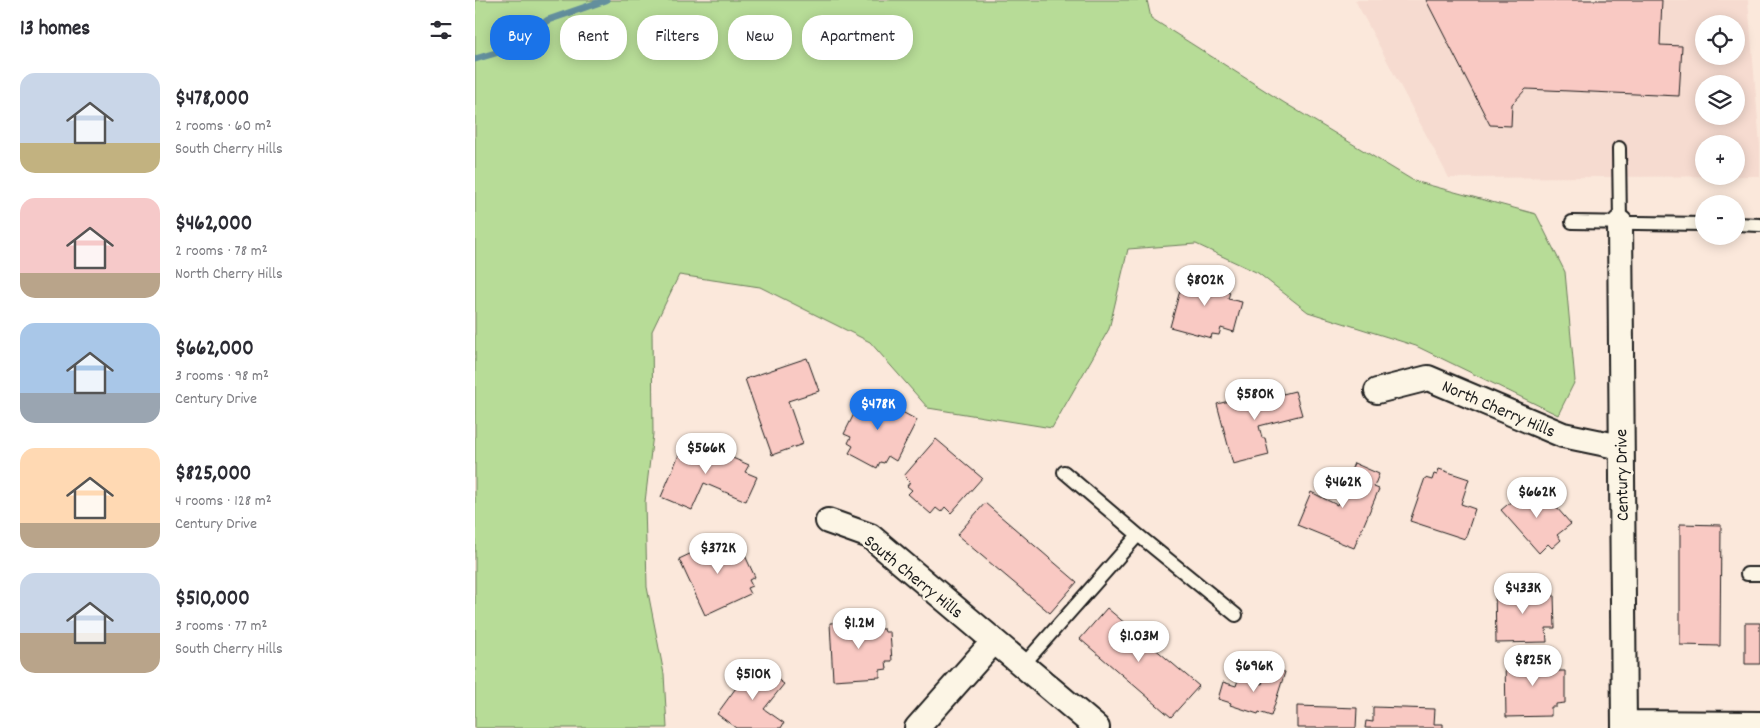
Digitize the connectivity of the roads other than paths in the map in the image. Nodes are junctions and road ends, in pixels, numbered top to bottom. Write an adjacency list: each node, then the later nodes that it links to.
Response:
1 (1619, 148): 3 (lane)
2 (1572, 222): 3 (lane)
3 (1620, 223): 4 (lane); 8 (street, Century Drive)
4 (1695, 224)
5 (1745, 224): 6 (lane)
6 (1760, 225)
7 (1377, 391): 8 (street, North Cherry Hills)
8 (1621, 447): 16 (street, Century Drive)
9 (1064, 472): 11 (lane)
10 (828, 521): 13 (street, South Cherry Hills)
11 (1138, 536): 12 (lane); 14 (lane)
12 (1236, 615)
13 (994, 641): 14 (street, South Cherry Hills); 17 (street)
14 (1023, 665): 18 (street, South Cherry Hills)
15 (1760, 724): 16 (street)
16 (1624, 725)
17 (917, 728)
18 (1097, 728)

